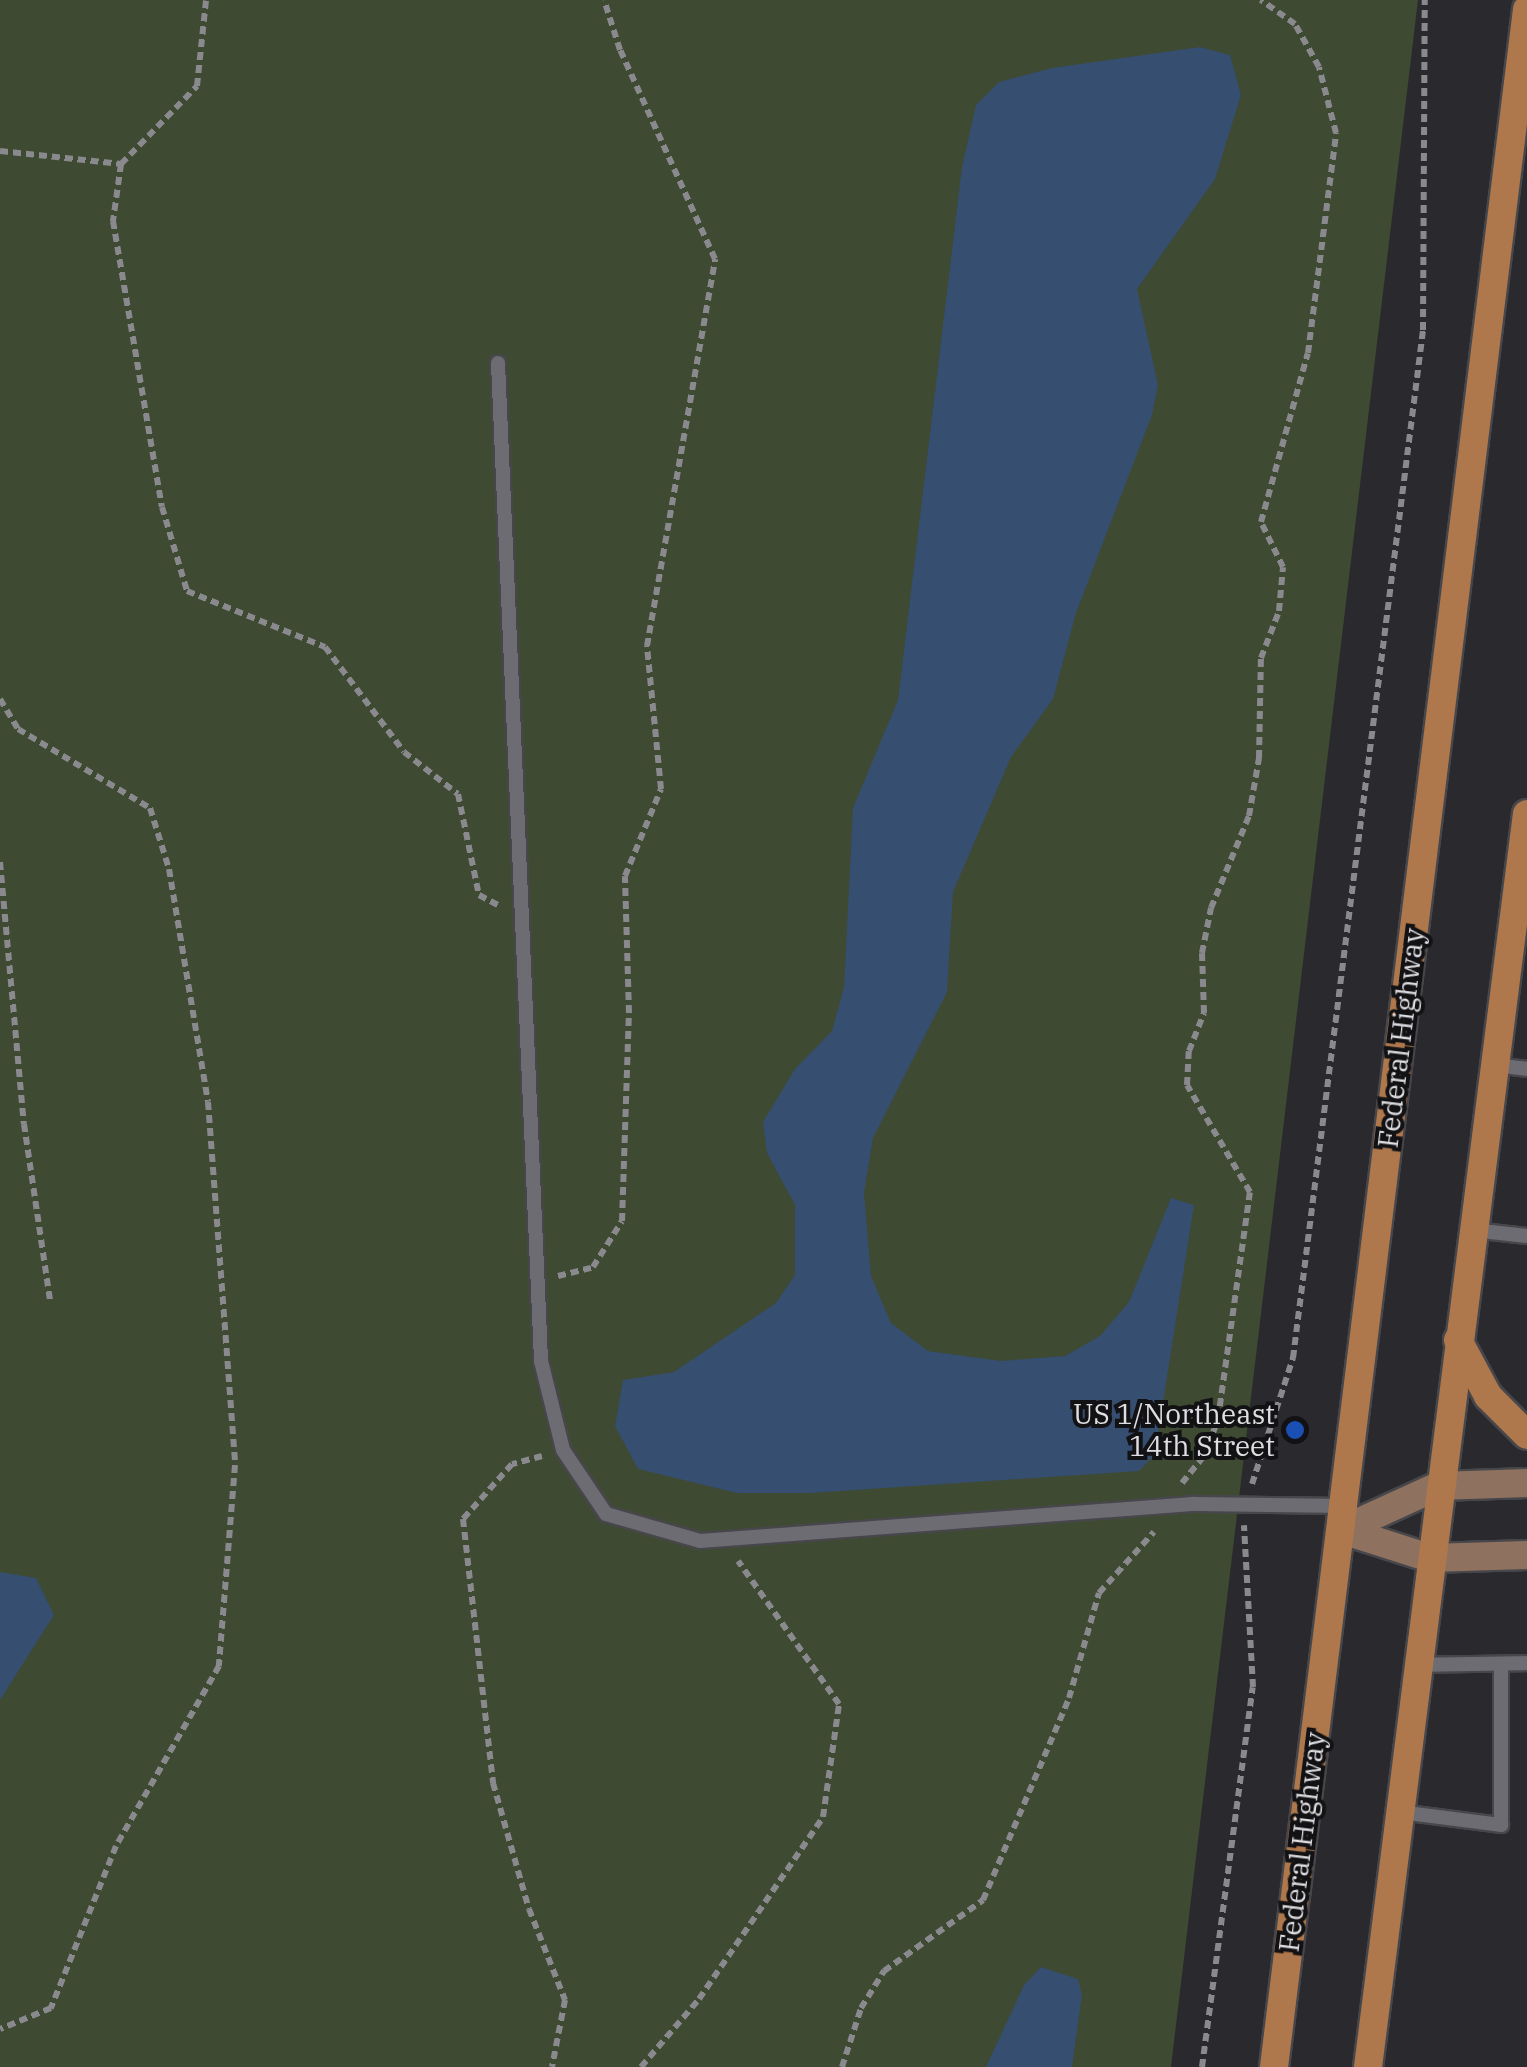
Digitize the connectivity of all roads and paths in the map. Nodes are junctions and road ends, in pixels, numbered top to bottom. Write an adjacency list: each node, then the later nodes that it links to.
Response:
1 (206, 0): 7 (path)
2 (604, 0): 18 (path)
3 (1261, 0): 26 (path)
4 (1425, 0): 25 (path)
5 (1527, 9): 27 (main road, Federal Highway)
6 (0, 151): 7 (path)
7 (121, 164): 12 (path)
8 (498, 362): 12 (lane)
9 (0, 699): 35 (path)
10 (1527, 814): 13 (main road)
11 (0, 862): 19 (path)
12 (523, 918): 18 (lane)
13 (1517, 966): 14 (main road)
14 (1495, 1065): 15 (lane); 16 (main road)
15 (1527, 1069)
16 (1473, 1230): 17 (lane); 20 (main road)
17 (1527, 1236)
18 (537, 1281): 22 (lane)
19 (50, 1300)
20 (1458, 1340): 21 (main road); 24 (main road)
21 (1527, 1435)
22 (562, 1450): 28 (lane); 36 (path)
23 (1527, 1483): 24 (main road)
24 (1438, 1486): 27 (main road); 30 (main road)
25 (1248, 1504): 26 (lane); 27 (lane); 39 (path)
26 (1162, 1508): 28 (lane); 38 (path)
27 (1343, 1518): 30 (main road); 40 (main road, Federal Highway)
28 (722, 1540): 37 (path)
29 (1527, 1555): 30 (main road)
30 (1430, 1558): 32 (main road)
31 (1527, 1663): 33 (lane)
32 (1416, 1665): 33 (lane); 34 (main road)
33 (1501, 1665): 34 (lane)
34 (1399, 1812): 41 (main road)
35 (0, 2029)
36 (552, 2067)
37 (641, 2067)
38 (842, 2067)
39 (1202, 2067)
40 (1274, 2067)
41 (1368, 2067)

